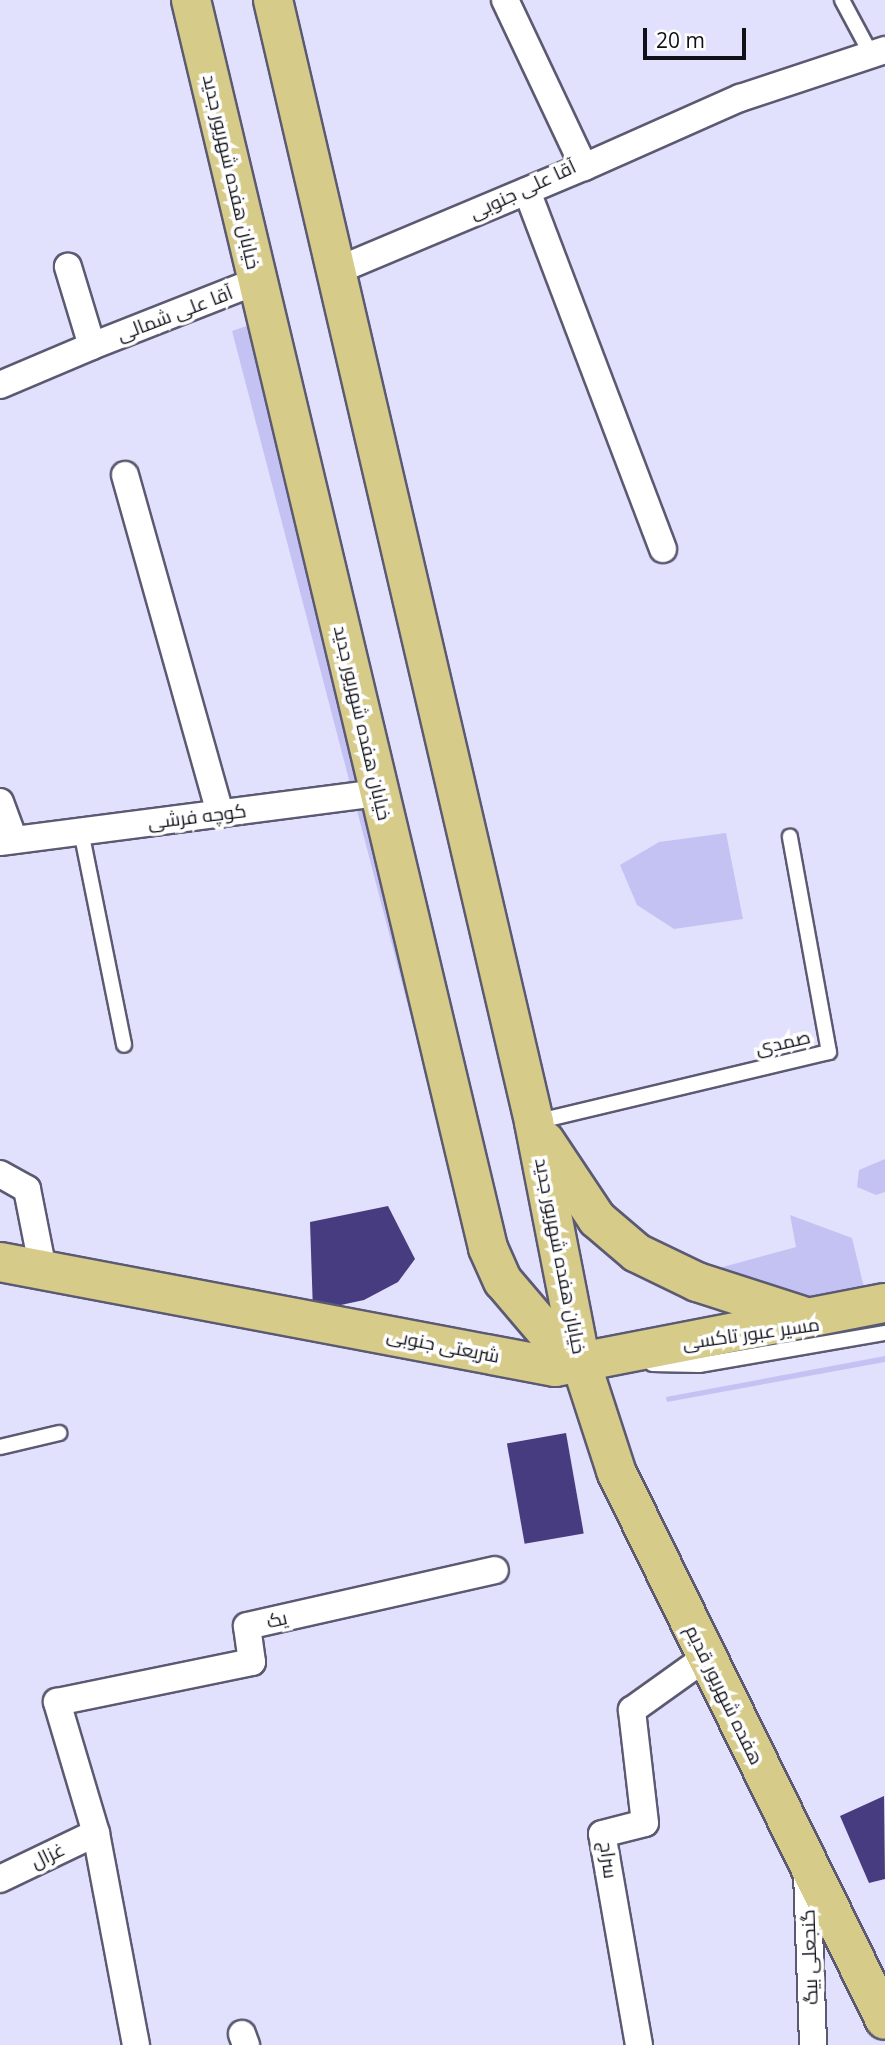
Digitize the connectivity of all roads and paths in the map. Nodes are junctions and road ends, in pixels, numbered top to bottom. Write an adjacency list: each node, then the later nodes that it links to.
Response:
1 (191, 0): 10 (main road, خیابان هفده شهریور جدید)
2 (273, 0): 9 (main road, خیابان هفده شهریور جدید)
3 (505, 0): 6 (street, آقا علی جنوبی)
4 (842, 0): 5 (lane)
5 (878, 52): 6 (street)
6 (584, 167): 7 (street, آقا علی جنوبی)
7 (527, 191): 9 (street, آقا علی جنوبی); 14 (street)
8 (68, 267): 11 (street)
9 (336, 271): 22 (main road, خیابان هفده شهریور جدید)
10 (257, 281): 11 (street, آقا علی شمالی); 15 (main road, خیابان هفده شهریور جدید)
11 (92, 346): 12 (street, آقا علی شمالی)
12 (0, 385)
13 (125, 475): 17 (street)
14 (663, 549)
15 (379, 793): 17 (street, کوچه فرشی); 29 (main road, خیابان هفده شهریور جدید)
16 (0, 802): 20 (street)
17 (220, 814): 18 (street, کوچه فرشی)
18 (81, 831): 20 (street, کوچه فرشی); 21 (lane)
19 (790, 837): 22 (lane, صمدی)
20 (7, 841)
21 (124, 1045)
22 (534, 1122): 27 (main road); 29 (main road, خیابان هفده شهریور جدید)
23 (0, 1174): 25 (street)
24 (0, 1262): 25 (main road, شریعتی جنوبی)
25 (43, 1270): 29 (main road, شریعتی جنوبی)
26 (885, 1303): 27 (main road, شریعتی جنوبی)
27 (802, 1316): 29 (main road, شریعتی جنوبی)
28 (885, 1333): 29 (lane, مسیر عبور تاکسی)
29 (580, 1363): 33 (main road, هفده شهریور قدیم)
30 (59, 1433): 31 (lane)
31 (0, 1447)
32 (495, 1570): 34 (street, یک)
33 (705, 1658): 35 (main road, هفده شهریور قدیم); 39 (street, سراج)
34 (96, 1833): 36 (street, غزال); 38 (street)
35 (807, 1868): 37 (main road, هفده شهریور قدیم); 40 (street, گنجعلی بیگ)
36 (0, 1879)
37 (885, 2020)
38 (136, 2045)
39 (639, 2045)
40 (813, 2045)

